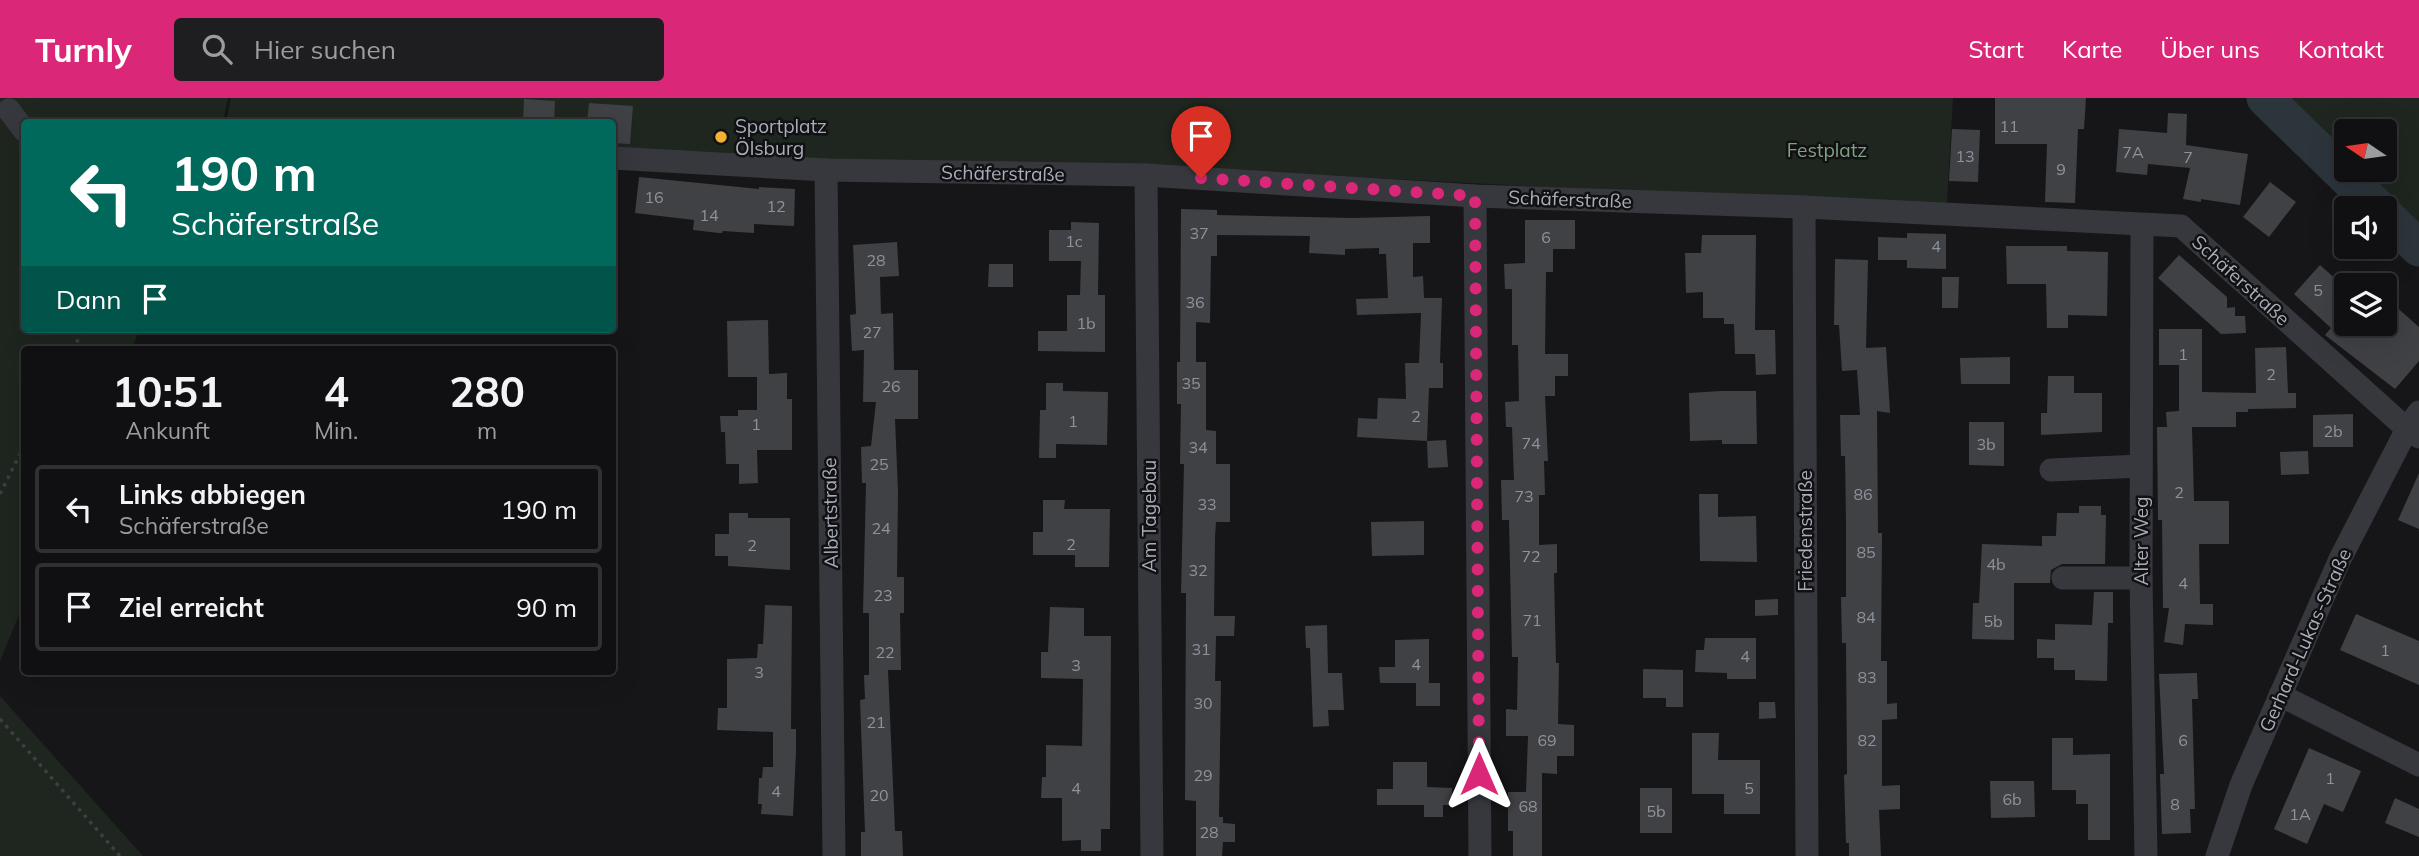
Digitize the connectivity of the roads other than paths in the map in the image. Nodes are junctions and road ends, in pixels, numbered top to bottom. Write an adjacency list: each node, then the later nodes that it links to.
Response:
1 (9, 110): 2 (street)
2 (21, 126)
3 (616, 158): 4 (street, Schäferstraße)
4 (826, 170): 5 (street, Schäferstraße); 16 (street, Albertstraße)
5 (1146, 175): 6 (street, Schäferstraße); 17 (street, Am Tagebau)
6 (1475, 196): 7 (street, Schäferstraße); 18 (street)
7 (1804, 206): 8 (street, Schäferstraße); 19 (street, Friedenstraße)
8 (2142, 225): 9 (street, Schäferstraße); 10 (street, Alter Weg)
9 (2415, 426): 14 (street, Gerhard-Lukas-Straße)
10 (2141, 466): 11 (street); 13 (street, Alter Weg)
11 (2051, 470)
12 (2063, 578): 13 (street)
13 (2141, 578): 20 (street, Alter Weg)
14 (2280, 695): 15 (street); 21 (street, Gerhard-Lukas-Straße)
15 (2419, 765)
16 (834, 856)
17 (1152, 856)
18 (1480, 856)
19 (1807, 856)
20 (2146, 856)
21 (2217, 856)

